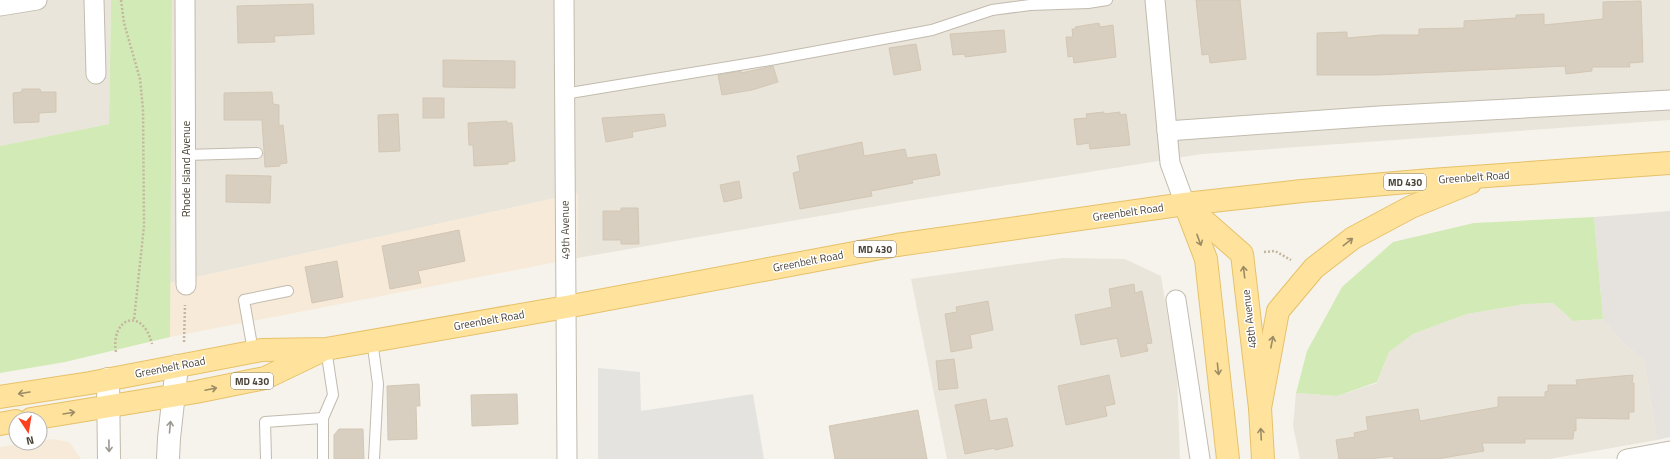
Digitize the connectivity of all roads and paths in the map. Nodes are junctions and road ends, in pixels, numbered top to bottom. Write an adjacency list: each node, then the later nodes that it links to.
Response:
1 (37, 0): 8 (street)
2 (94, 0): 9 (street)
3 (121, 0): 24 (path)
4 (186, 0): 14 (street, Rhode Island Avenue)
5 (564, 0): 10 (street, 49th Avenue)
6 (1107, 0): 10 (lane)
7 (1155, 0): 12 (street, 48th Avenue)
8 (0, 6)
9 (96, 74)
10 (564, 94): 23 (street, 49th Avenue)
11 (1670, 100): 12 (street)
12 (1168, 131): 17 (street, 48th Avenue)
13 (257, 153): 14 (lane)
14 (186, 156): 20 (street, Rhode Island Avenue)
15 (1670, 163): 16 (main road, Greenbelt Road / MD 430)
16 (1487, 176): 17 (main road, Greenbelt Road / MD 430); 36 (main road, one-way to 16)
17 (1185, 204): 23 (main road, Greenbelt Road / MD 430); 36 (main road, 48th Avenue, one-way to 17); 47 (main road, 48th Avenue, one-way to 47)
18 (1258, 253): 19 (path)
19 (1294, 261)
20 (186, 285): 25 (path)
21 (288, 291): 29 (lane)
22 (1176, 300): 46 (street)
23 (566, 306): 26 (main road, Greenbelt Road / MD 430); 45 (street, 49th Avenue)
24 (134, 320): 27 (path); 30 (path)
25 (185, 339)
26 (372, 340): 28 (main road, Greenbelt Road / MD 430); 44 (lane)
27 (152, 344)
28 (326, 349): 29 (main road, Greenbelt Road / MD 430); 33 (main road, MD 430, one-way to 28); 38 (lane)
29 (253, 351): 31 (main road, Greenbelt Road / MD 430)
30 (116, 352)
31 (176, 366): 32 (main road, Greenbelt Road / MD 430); 33 (street)
32 (99, 381): 34 (main road, Greenbelt Road / MD 430, one-way to 34); 35 (street)
33 (172, 396): 35 (main road, MD 430); 41 (street, one-way to 33)
34 (0, 397)
35 (109, 407): 37 (main road, MD 430, one-way to 35); 40 (street, one-way to 40)
36 (1260, 408): 48 (main road, 48th Avenue, one-way to 36)
37 (48, 416)
38 (323, 418): 42 (lane); 43 (lane)
39 (1670, 451): 49 (street)
40 (109, 459)
41 (168, 459)
42 (266, 459)
43 (323, 459)
44 (374, 459)
45 (567, 459)
46 (1200, 459)
47 (1228, 459)
48 (1263, 459)
49 (1627, 459)

